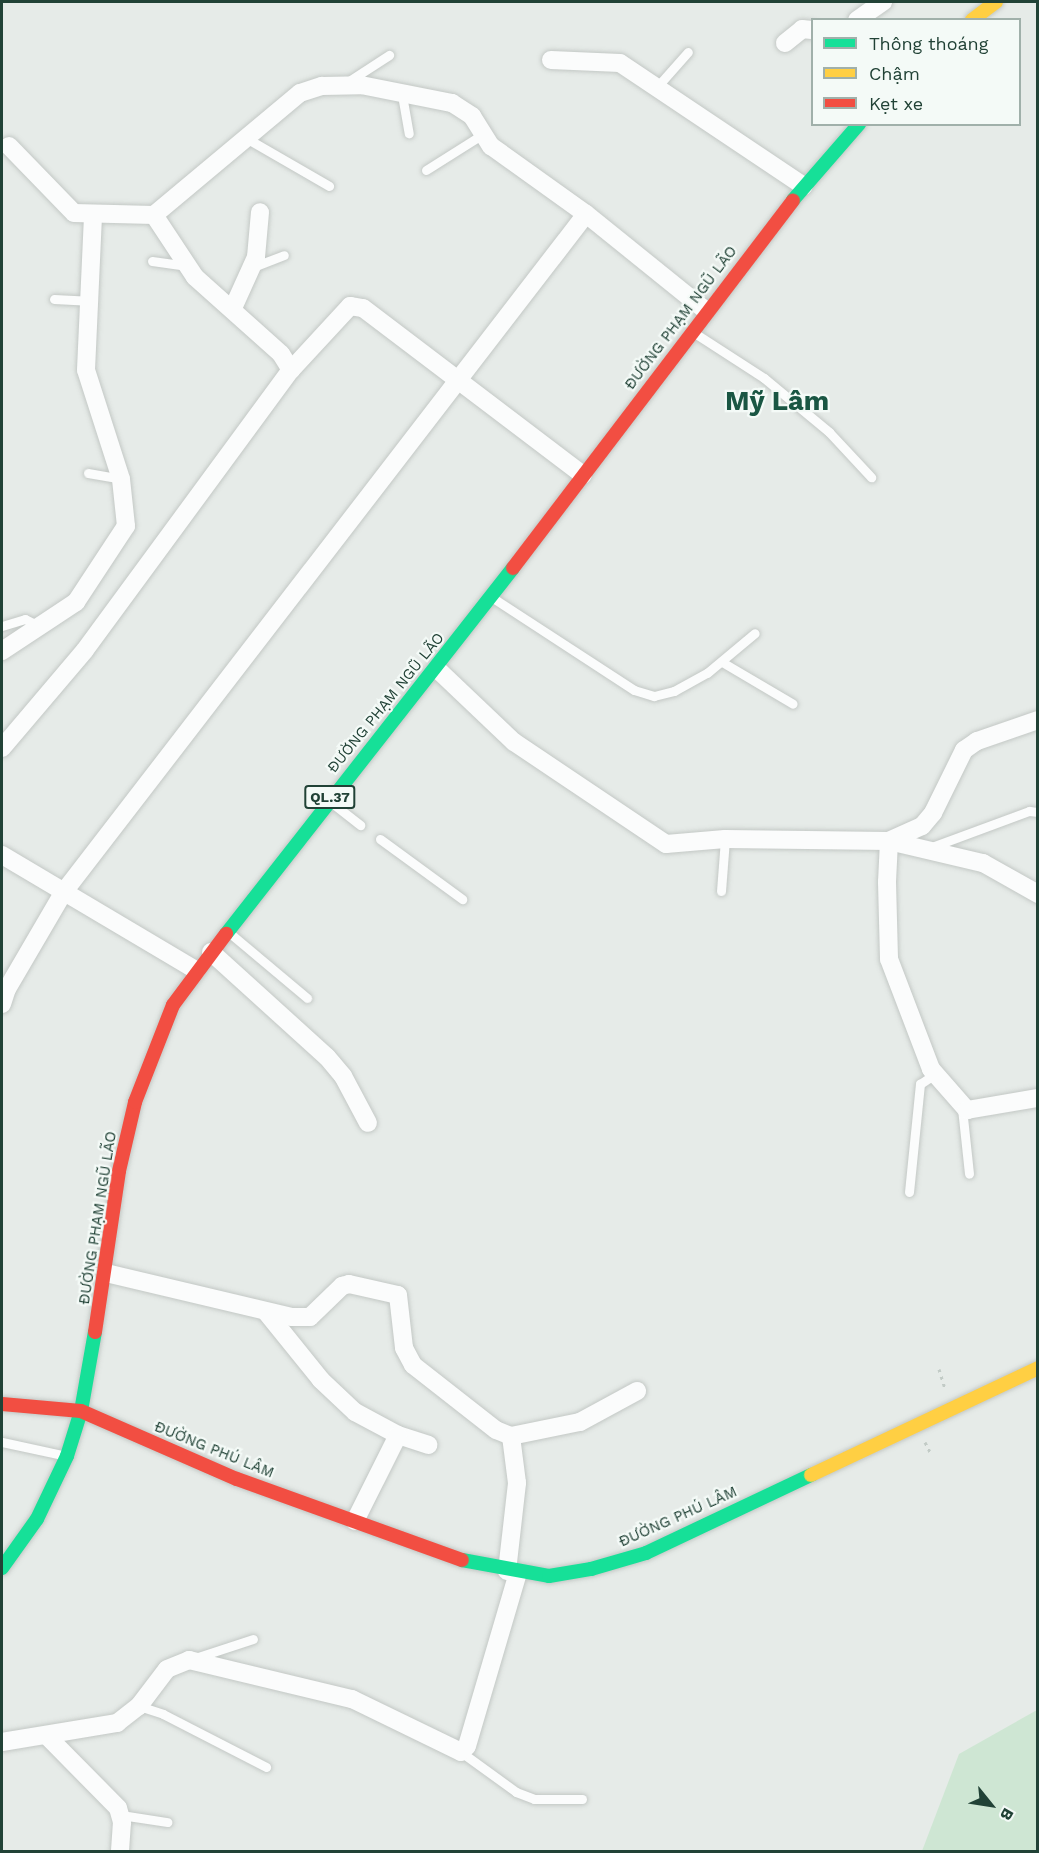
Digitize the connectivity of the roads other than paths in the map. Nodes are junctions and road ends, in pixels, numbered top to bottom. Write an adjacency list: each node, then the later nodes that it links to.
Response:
1 (883, 2): 3 (street)
2 (996, 2): 4 (main road)
3 (860, 18)
4 (975, 18)
5 (811, 30): 6 (street)
6 (785, 43)
7 (688, 52): 11 (lane)
8 (389, 55): 10 (lane)
9 (551, 60): 11 (street)
10 (344, 84): 12 (street); 16 (street)
11 (656, 88): 20 (street)
12 (402, 94): 14 (lane); 15 (street)
13 (857, 126): 20 (main road, ĐƯỜNG PHẠM NGŨ LÃO / QL.37)
14 (409, 133)
15 (483, 134): 18 (lane); 22 (street)
16 (244, 136): 19 (lane); 23 (street)
17 (9, 146): 24 (street)
18 (426, 170)
19 (329, 186)
20 (804, 186): 32 (main road, ĐƯỜNG PHẠM NGŨ LÃO / QL.37)
21 (260, 212): 28 (street)
22 (586, 214): 32 (street); 35 (street)
23 (154, 215): 24 (street); 27 (street)
24 (93, 216): 30 (street)
25 (284, 255): 28 (lane)
26 (152, 261): 27 (lane)
27 (186, 266): 31 (street)
28 (253, 267): 31 (street)
29 (54, 299): 30 (lane)
30 (88, 301): 39 (street)
31 (232, 308): 34 (street)
32 (706, 311): 33 (main road, ĐƯỜNG PHẠM NGŨ LÃO / QL.37)
33 (692, 332): 37 (main road, ĐƯỜNG PHẠM NGŨ LÃO / QL.37); 38 (lane)
34 (291, 370): 35 (street); 49 (street)
35 (455, 380): 37 (street); 59 (street)
36 (88, 473): 39 (lane)
37 (582, 475): 40 (main road, ĐƯỜNG PHẠM NGŨ LÃO / QL.37)
38 (871, 477)
39 (121, 479): 42 (street)
40 (490, 596): 45 (lane); 46 (main road, ĐƯỜNG PHẠM NGŨ LÃO / QL.37)
41 (2, 626): 42 (lane)
42 (39, 626): 44 (street)
43 (755, 633): 45 (lane)
44 (2, 651)
45 (722, 662): 47 (lane)
46 (436, 669): 50 (main road, ĐƯỜNG PHẠM NGŨ LÃO / QL.37); 54 (street)
47 (793, 704)
48 (1038, 720): 55 (street)
49 (2, 748)
50 (328, 800): 52 (lane); 62 (main road, ĐƯỜNG PHẠM NGŨ LÃO / QL.37)
51 (1038, 812): 56 (lane)
52 (360, 825)
53 (380, 839): 61 (lane)
54 (725, 839): 55 (street); 58 (lane)
55 (889, 841): 56 (street); 67 (street)
56 (924, 850): 60 (street)
57 (2, 855): 59 (street)
58 (721, 891)
59 (63, 893): 64 (street); 66 (street)
60 (1038, 894)
61 (462, 898)
62 (228, 932): 63 (main road, ĐƯỜNG PHẠM NGŨ LÃO / QL.37); 65 (lane)
63 (211, 952): 64 (main road, ĐƯỜNG PHẠM NGŨ LÃO / QL.37); 70 (street)
64 (196, 970): 73 (main road, ĐƯỜNG PHẠM NGŨ LÃO / QL.37)
65 (307, 998)
66 (2, 1004)
67 (935, 1074): 69 (street); 72 (lane)
68 (1038, 1098): 69 (street)
69 (962, 1108): 71 (lane)
70 (368, 1123)
71 (969, 1174)
72 (909, 1192)
73 (106, 1273): 74 (street); 78 (main road, ĐƯỜNG PHẠM NGŨ LÃO / QL.37)
74 (265, 1311): 79 (street); 80 (street)
75 (1038, 1368): 86 (main road, ĐƯỜNG PHÚ LÂM)
76 (637, 1391): 80 (street)
77 (2, 1404): 78 (main road, ĐƯỜNG PHÚ LÂM)
78 (81, 1411): 83 (main road, ĐƯỜNG PHẠM NGŨ LÃO / QL.37); 84 (main road, ĐƯỜNG PHÚ LÂM)
79 (398, 1435): 82 (street); 84 (street)
80 (512, 1436): 86 (street)
81 (2, 1442): 83 (lane)
82 (428, 1444)
83 (67, 1456): 85 (main road, ĐƯỜNG PHẠM NGŨ LÃO / QL.37)
84 (355, 1521): 86 (main road, ĐƯỜNG PHÚ LÂM)
85 (2, 1568)
86 (512, 1572): 92 (street)
87 (253, 1639): 88 (lane)
88 (189, 1660): 89 (street); 92 (street)
89 (139, 1706): 90 (street); 93 (lane)
90 (47, 1736): 91 (street); 95 (street)
91 (2, 1742)
92 (461, 1752): 94 (lane)
93 (266, 1767)
94 (582, 1799)
95 (121, 1815): 96 (lane); 97 (street)
96 (167, 1822)
97 (120, 1851)

